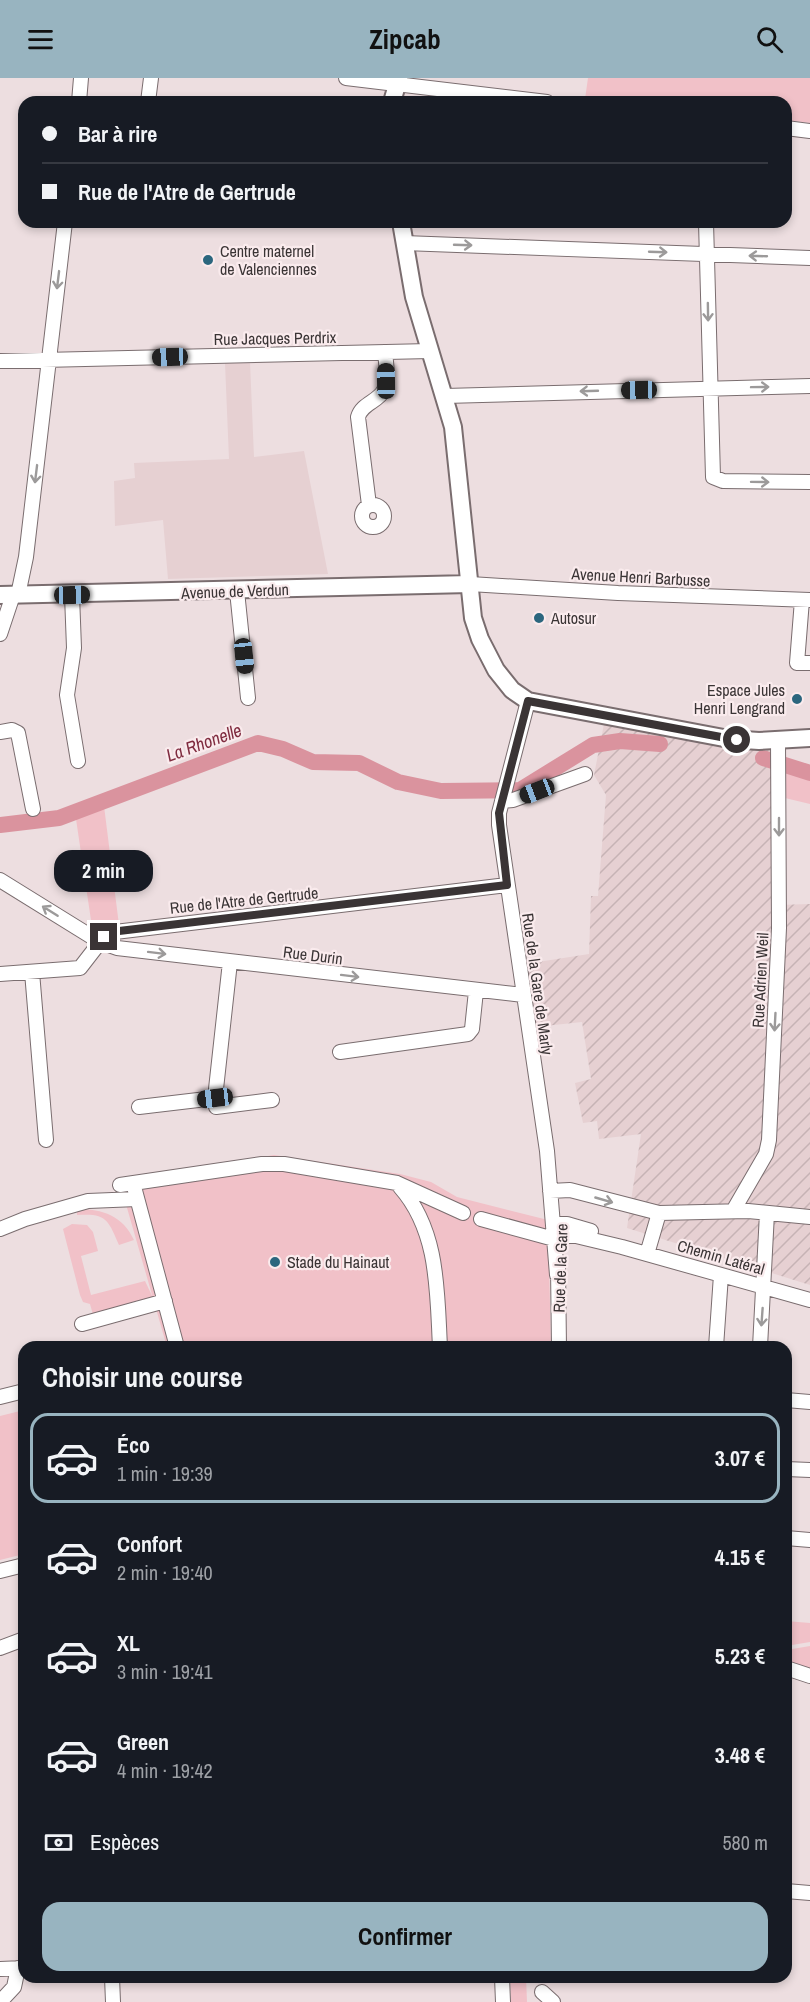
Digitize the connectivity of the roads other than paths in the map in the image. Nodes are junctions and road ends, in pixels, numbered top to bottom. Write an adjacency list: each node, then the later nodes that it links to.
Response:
1 (81, 78): 5 (street)
2 (151, 78): 6 (street)
3 (346, 78): 4 (street)
4 (398, 81): 7 (main road); 8 (street)
5 (79, 96)
6 (149, 96)
7 (394, 96)
8 (504, 96)
9 (792, 130): 10 (street)
10 (810, 131)
11 (64, 228): 19 (street, one-way to 19)
12 (402, 228): 14 (main road)
13 (706, 228): 15 (street)
14 (404, 243): 15 (street, one-way to 15); 17 (main road)
15 (707, 254): 16 (street, one-way to 15); 22 (street, one-way to 22)
16 (810, 258)
17 (430, 351): 18 (street, Rue Jacques Perdrix); 23 (main road)
18 (385, 352): 19 (street, Rue Jacques Perdrix); 25 (street)
19 (49, 360): 20 (street, Rue Jacques Perdrix); 28 (street, one-way to 28)
20 (0, 361)
21 (810, 386): 22 (street, one-way to 21)
22 (710, 388): 23 (street, one-way to 23); 24 (street, one-way to 24)
23 (445, 396): 26 (main road)
24 (810, 482)
25 (369, 506)
26 (470, 584): 27 (main road, Avenue de Verdun); 30 (street, Avenue Henri Barbusse); 34 (main road)
27 (237, 591): 29 (main road, Avenue de Verdun); 33 (street)
28 (10, 595): 29 (main road, Avenue de Verdun); 31 (street)
29 (72, 595): 38 (street)
30 (806, 600): 32 (street)
31 (0, 634)
32 (810, 663)
33 (248, 698)
34 (528, 701): 37 (main road); 40 (street, Rue de la Gare de Marly)
35 (0, 732): 41 (street)
36 (810, 738): 37 (main road)
37 (778, 755): 58 (street, Rue Adrien Weil, one-way to 58)
38 (78, 761)
39 (585, 774): 40 (street)
40 (503, 799): 43 (street, Rue de la Gare de Marly)
41 (33, 809)
42 (0, 880): 44 (street, Rue Durin, one-way to 42)
43 (507, 885): 44 (street, Rue de l'Atre de Gertrude); 49 (street, Rue de la Gare de Marly)
44 (100, 942): 45 (street, Rue Durin, one-way to 45); 46 (street, Rue de l'Atre de Gertrude)
45 (230, 962): 48 (street, Rue Durin, one-way to 48); 51 (street)
46 (32, 972): 47 (street, Rue de l'Atre de Gertrude); 54 (street)
47 (0, 974)
48 (476, 991): 49 (street, Rue Durin); 50 (street)
49 (523, 995): 56 (street, Rue de la Gare de Marly)
50 (340, 1052)
51 (215, 1098): 52 (street); 53 (street)
52 (272, 1100)
53 (139, 1107)
54 (46, 1140)
55 (397, 1183): 57 (street); 59 (street); 73 (street)
56 (555, 1190): 60 (street, one-way to 60); 65 (street)
57 (131, 1200): 64 (street); 70 (street)
58 (733, 1211): 60 (street); 61 (street)
59 (463, 1213)
60 (659, 1213): 66 (street)
61 (767, 1213): 62 (street); 68 (street)
62 (810, 1217)
63 (481, 1219): 65 (street, Chemin Latéral)
64 (0, 1229)
65 (557, 1232): 66 (street, Chemin Latéral); 74 (street, Rue de la Gare)
66 (648, 1254): 67 (street, Chemin Latéral)
67 (721, 1275): 68 (street, Chemin Latéral); 75 (street)
68 (764, 1287): 69 (street, Chemin Latéral); 76 (street, one-way to 76)
69 (810, 1300)
70 (165, 1301): 71 (street); 72 (street)
71 (82, 1324)
72 (175, 1341)
73 (440, 1341)
74 (560, 1341)
75 (716, 1341)
76 (760, 1341)
77 (18, 1392): 78 (street)
78 (0, 1397)
79 (792, 1400): 80 (street)
80 (810, 1402)
81 (792, 1469): 82 (street)
82 (810, 1470)
83 (792, 1538): 84 (street)
84 (810, 1540)
85 (18, 1566): 86 (street)
86 (0, 1571)
87 (18, 1641): 88 (street)
88 (0, 1648)
89 (792, 1671): 90 (street)
90 (810, 1676)
91 (792, 1892): 92 (street)
92 (810, 1893)
93 (18, 1968): 94 (street)
94 (0, 1969)
95 (18, 1976): 99 (street)
96 (112, 1983): 100 (street)
97 (502, 1983): 101 (street)
98 (542, 1992): 102 (street)
99 (0, 2002)
100 (113, 2002)
101 (503, 2002)
102 (553, 2002)

